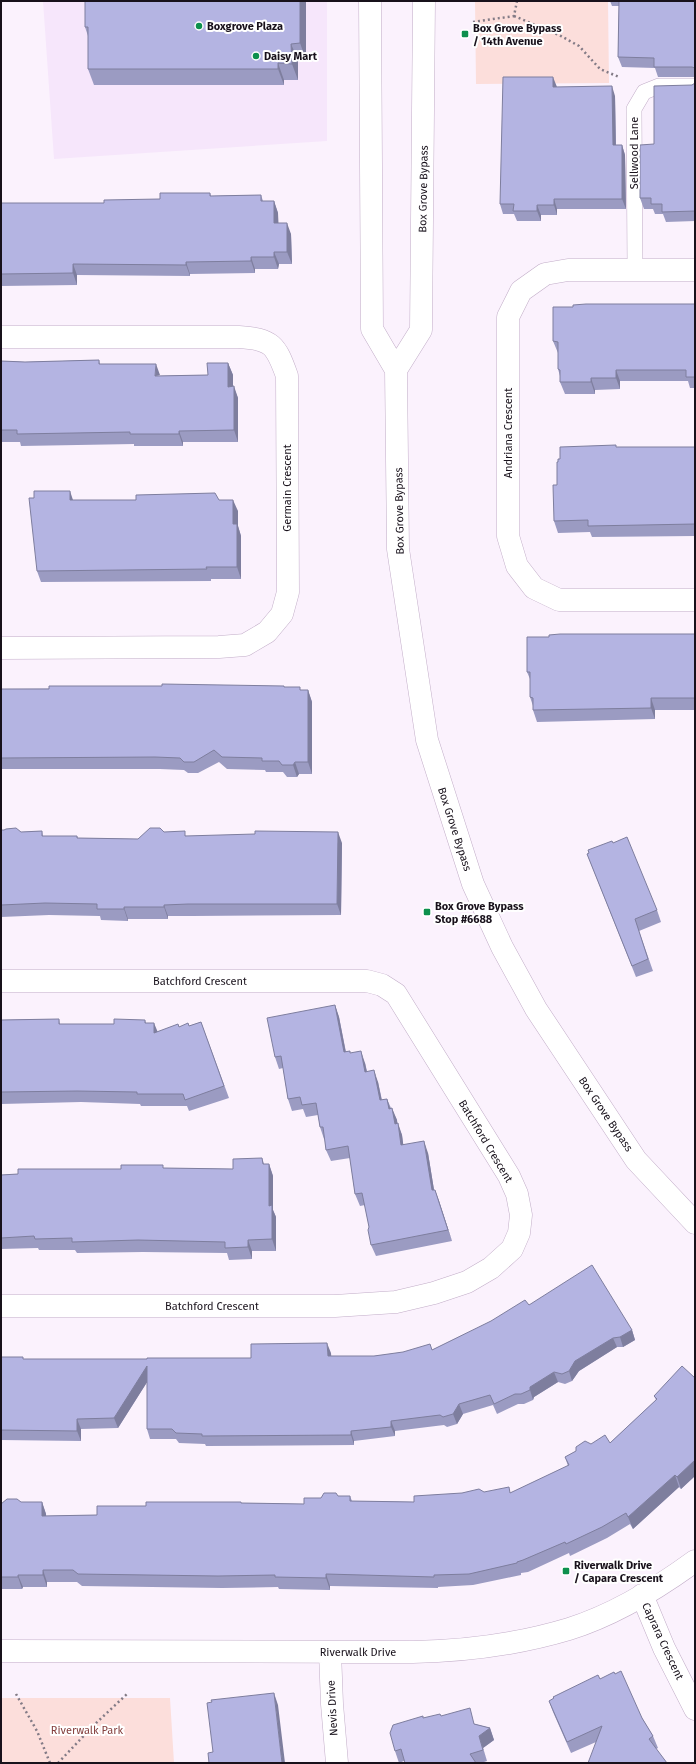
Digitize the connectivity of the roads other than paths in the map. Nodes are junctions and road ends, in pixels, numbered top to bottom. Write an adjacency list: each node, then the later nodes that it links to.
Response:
1 (370, 1): 7 (street)
2 (424, 1): 7 (street, Box Grove Bypass)
3 (695, 86): 4 (lane, Sellwood Lane)
4 (635, 270): 5 (street, Andriana Crescent); 8 (street, Andriana Crescent)
5 (695, 270)
6 (1, 337): 9 (street, Germain Crescent)
7 (396, 370): 11 (street, Box Grove Bypass)
8 (695, 600)
9 (1, 648)
10 (1, 981): 12 (street, Batchford Crescent)
11 (695, 1223)
12 (1, 1306)
13 (695, 1561): 14 (street, Riverwalk Drive)
14 (642, 1595): 16 (street, Riverwalk Drive); 17 (street, Caprara Crescent)
15 (1, 1651): 16 (street, Riverwalk Drive)
16 (330, 1652): 18 (street, Nevis Drive)
17 (695, 1709)
18 (337, 1763)

